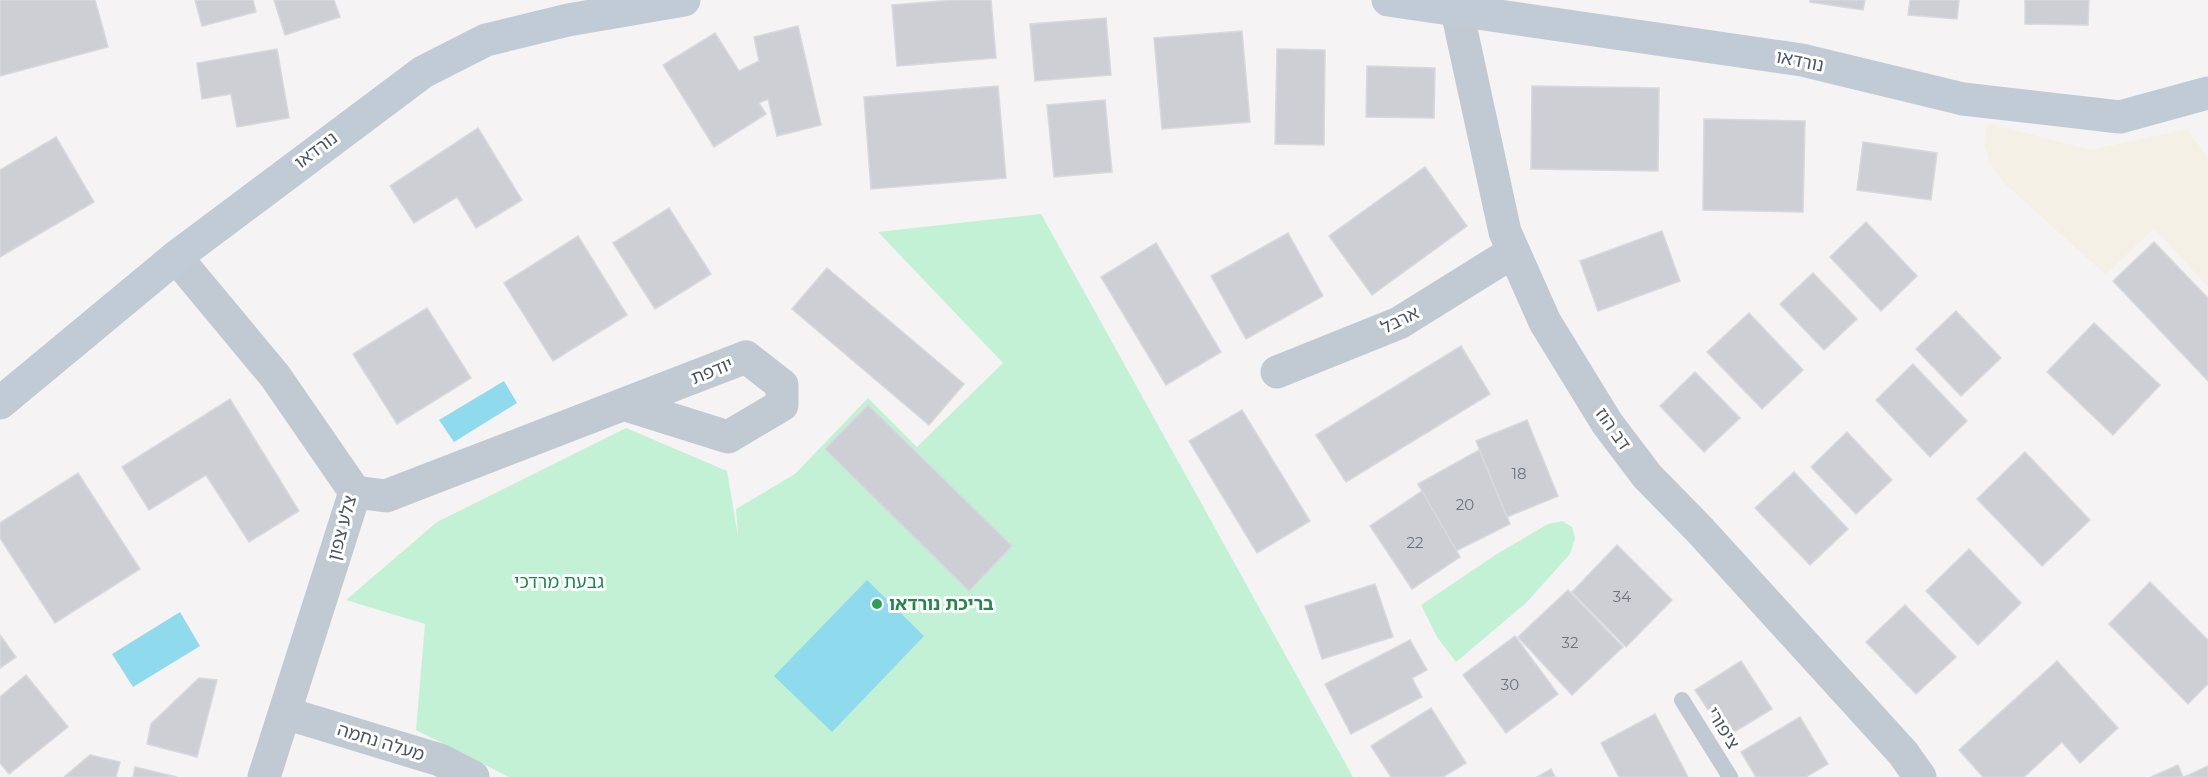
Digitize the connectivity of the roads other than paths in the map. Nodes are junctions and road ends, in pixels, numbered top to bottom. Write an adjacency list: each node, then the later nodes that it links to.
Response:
1 (684, 0): 6 (street, נורדאו)
2 (1388, 0): 3 (street, נורדאו)
3 (1454, 5): 4 (street, נורדאו); 5 (street, דב הוז)
4 (2208, 93)
5 (1513, 252): 7 (street, ארבל); 16 (street, דב הוז)
6 (176, 256): 8 (street, נורדאו); 10 (street, צלע צפון)
7 (1277, 372)
8 (0, 403)
9 (626, 405): 10 (street)
10 (355, 492): 12 (street, צלע צפון)
11 (1682, 700): 15 (lane, ציפורי)
12 (285, 713): 13 (street, צלע צפון); 14 (street, מעלה נחמה)
13 (264, 777)
14 (473, 777)
15 (1730, 777)
16 (1920, 777)

